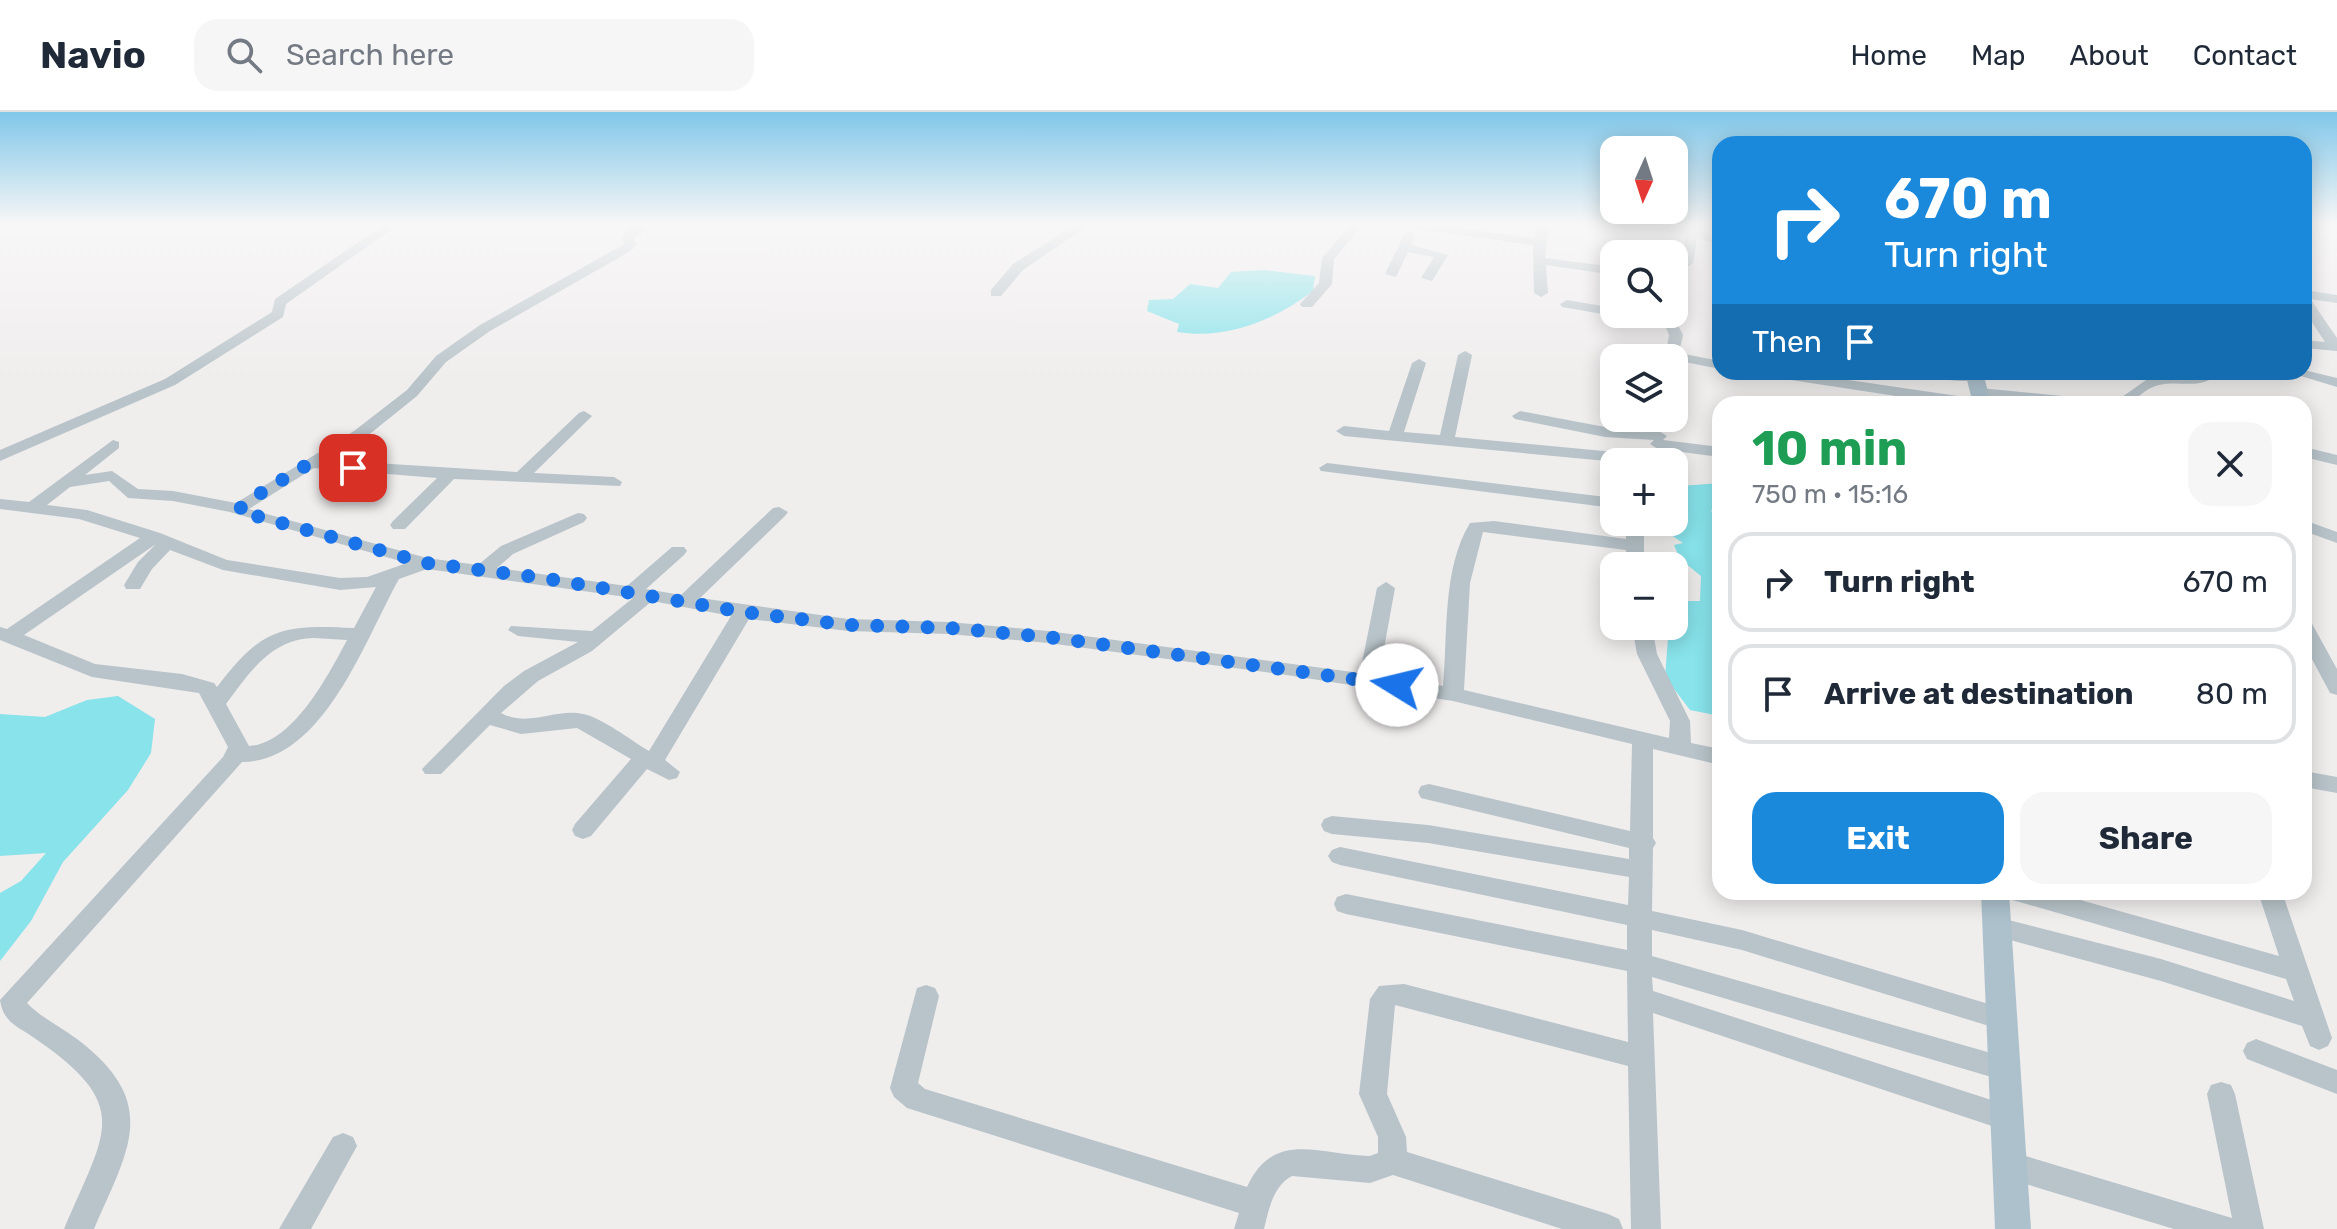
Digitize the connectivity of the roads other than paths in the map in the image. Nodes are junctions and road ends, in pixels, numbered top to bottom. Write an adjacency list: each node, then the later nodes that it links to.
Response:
1 (317, 276): 41 (street)
2 (577, 276): 43 (street)
3 (1010, 276): 6 (street)
4 (1326, 276): 9 (street)
5 (1542, 276): 7 (street)
6 (996, 293)
7 (1541, 293)
8 (2312, 301): 12 (street)
9 (1307, 304)
10 (1567, 304): 13 (street)
11 (2312, 308): 15 (street)
12 (2336, 308)
13 (1600, 310)
14 (1673, 328): 20 (street)
15 (2332, 335): 16 (street)
16 (2312, 345)
17 (1465, 355): 34 (street)
18 (2312, 358): 22 (street)
19 (1419, 363): 33 (street)
20 (1712, 364)
21 (2337, 370): 22 (street)
22 (2314, 371): 26 (street)
23 (1860, 380): 27 (street)
24 (1951, 380): 27 (street)
25 (2200, 380): 29 (street)
26 (2337, 383)
27 (1978, 390): 28 (street)
28 (2027, 396)
29 (2132, 396)
30 (584, 416): 46 (street)
31 (1520, 416): 36 (street)
32 (1344, 431): 33 (street)
33 (1395, 437): 34 (street)
34 (1446, 443): 37 (street)
35 (113, 445): 48 (street)
36 (1650, 448)
37 (1600, 449)
38 (1688, 451): 39 (street)
39 (1712, 452)
40 (2312, 454): 42 (street)
41 (0, 456)
42 (2337, 460)
43 (310, 463): 45 (street); 51 (street)
44 (1327, 468): 49 (street)
45 (451, 473): 46 (street); 55 (street)
46 (523, 475): 47 (street)
47 (614, 482)
48 (63, 483): 51 (street); 52 (street)
49 (1600, 501)
50 (0, 504): 52 (street)
51 (239, 509): 63 (street)
52 (30, 510): 59 (street)
53 (779, 512): 69 (street)
54 (578, 518): 64 (street)
55 (399, 525)
56 (2312, 528): 58 (street)
57 (1635, 536): 60 (street)
58 (2337, 538)
59 (160, 540): 65 (street); 66 (street); 72 (street)
60 (1635, 546): 62 (street); 79 (street)
61 (678, 551): 68 (street)
62 (1635, 552)
63 (426, 563): 64 (street); 65 (street)
64 (483, 570): 68 (street)
65 (391, 577): 73 (street)
66 (133, 585)
67 (1386, 588): 77 (street)
68 (640, 593): 69 (street); 74 (street)
69 (685, 602): 70 (street)
70 (743, 612): 77 (street); 86 (street)
71 (518, 630): 74 (street)
72 (6, 634): 80 (street)
73 (362, 634): 80 (street); 84 (street)
74 (596, 638): 81 (street)
75 (1644, 640): 83 (street)
76 (2312, 641): 78 (street)
77 (1368, 681): 79 (street)
78 (2337, 688)
79 (1453, 694): 82 (street)
80 (216, 703): 84 (street)
81 (487, 714): 86 (street); 87 (street)
82 (1643, 737): 83 (street); 93 (street)
83 (1680, 746): 85 (street)
84 (236, 754): 106 (street)
85 (1712, 755)
86 (656, 763): 92 (street)
87 (433, 769)
88 (2312, 780): 89 (street)
89 (2337, 785)
90 (1429, 792): 93 (street)
91 (1332, 825): 95 (street)
92 (583, 830)
93 (1644, 843): 95 (street)
94 (1340, 856): 100 (street)
95 (1643, 870): 100 (street)
96 (1995, 900): 101 (main road)
97 (2046, 900): 103 (street)
98 (2273, 900): 103 (street)
99 (1346, 904): 102 (street)
100 (1640, 917): 102 (street); 107 (street)
101 (1997, 927): 103 (street); 107 (main road)
102 (1639, 963): 105 (street); 110 (street)
103 (2298, 972)
104 (926, 996): 117 (street)
105 (1640, 998): 109 (street); 113 (street)
106 (6, 1009): 118 (street)
107 (2002, 1019): 110 (main road)
108 (2256, 1051): 111 (street)
109 (1641, 1057): 115 (street); 121 (street)
110 (2005, 1069): 113 (main road)
111 (2337, 1082)
112 (2221, 1094): 124 (street)
113 (2007, 1118): 116 (main road)
114 (343, 1146): 119 (street)
115 (1393, 1161): 117 (street); 120 (street)
116 (2009, 1165): 122 (main road); 123 (street)
117 (1251, 1216)
118 (79, 1229)
119 (294, 1229)
120 (1608, 1229)
121 (1646, 1229)
122 (2013, 1229)
123 (2223, 1229)
124 (2249, 1229)

